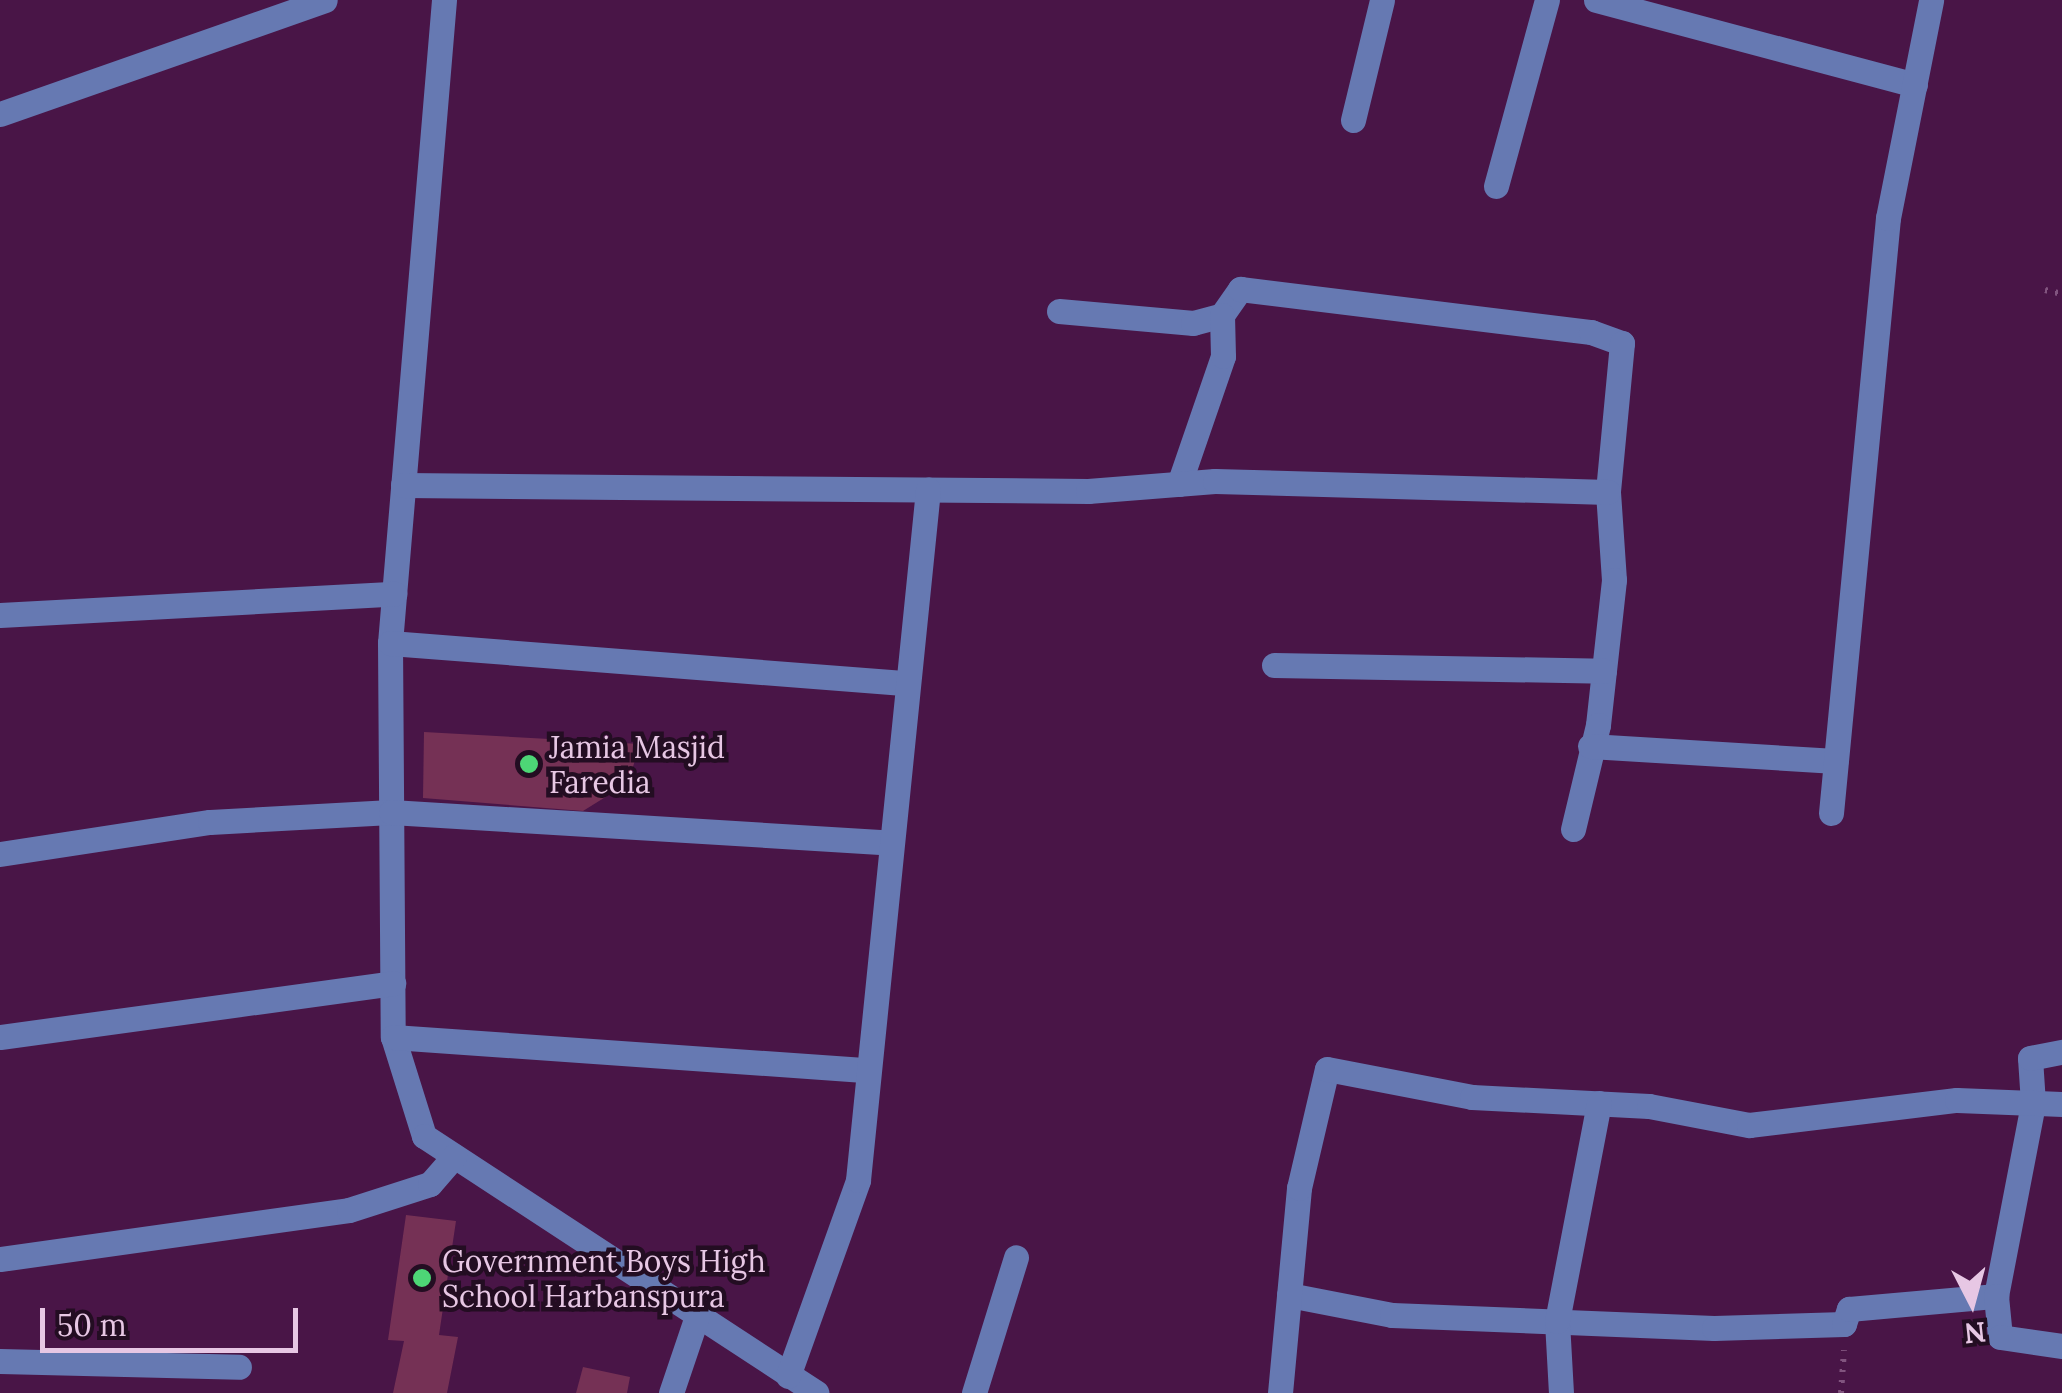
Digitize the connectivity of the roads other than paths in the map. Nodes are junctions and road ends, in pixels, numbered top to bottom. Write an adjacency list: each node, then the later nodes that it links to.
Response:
1 (326, 0): 8 (street)
2 (444, 0): 14 (street)
3 (1382, 0): 9 (street)
4 (1547, 0): 10 (street)
5 (1596, 0): 7 (street)
6 (1932, 0): 7 (street)
7 (1914, 84): 24 (street)
8 (0, 114)
9 (1353, 120)
10 (1496, 186)
11 (1059, 311): 12 (street)
12 (1222, 315): 13 (street); 16 (street)
13 (1179, 484): 15 (street); 16 (street)
14 (403, 486): 15 (street); 17 (street)
15 (928, 490): 22 (street)
16 (1608, 492): 21 (street)
17 (394, 594): 18 (street); 19 (street)
18 (0, 615)
19 (390, 643): 22 (street); 25 (street)
20 (1274, 665): 21 (street)
21 (1604, 671): 23 (street)
22 (903, 683): 28 (street)
23 (1590, 746): 24 (street); 27 (street)
24 (1836, 761): 26 (street)
25 (391, 812): 28 (street); 29 (street); 30 (street)
26 (1831, 813)
27 (1573, 828)
28 (888, 842): 34 (street)
29 (0, 854)
30 (393, 982): 31 (street); 32 (street)
31 (0, 1036)
32 (393, 1037): 34 (street); 38 (street)
33 (2062, 1052): 35 (street)
34 (864, 1070): 48 (street)
35 (2033, 1103): 36 (street); 37 (street); 42 (street)
36 (1599, 1104): 41 (street); 44 (street)
37 (2062, 1104)
38 (454, 1156): 40 (street); 43 (street)
39 (1016, 1257): 51 (street)
40 (0, 1259)
41 (1289, 1295): 44 (street); 52 (street)
42 (1996, 1296): 44 (street); 45 (street)
43 (697, 1316): 48 (street); 49 (street)
44 (1558, 1321): 53 (street)
45 (2062, 1346)
46 (0, 1361): 47 (street)
47 (238, 1366)
48 (788, 1376): 50 (street)
49 (671, 1393)
50 (816, 1393)
51 (974, 1393)
52 (1280, 1393)
53 (1561, 1393)

